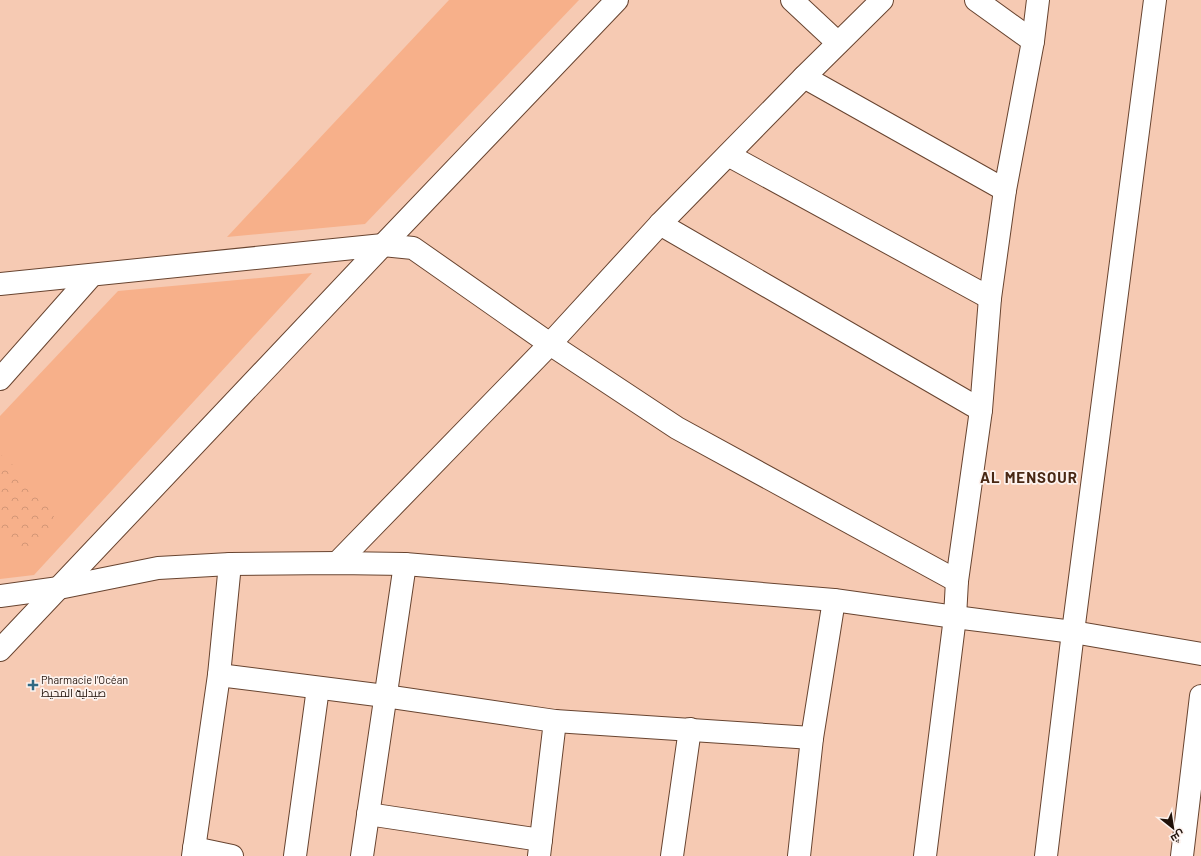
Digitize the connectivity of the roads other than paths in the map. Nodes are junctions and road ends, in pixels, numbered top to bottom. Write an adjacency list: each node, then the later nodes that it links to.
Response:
1 (617, 0): 13 (street)
2 (792, 0): 8 (street)
3 (882, 0): 8 (street)
4 (976, 0): 7 (street)
5 (1038, 0): 7 (street)
6 (1155, 0): 28 (street)
7 (1033, 41): 11 (street)
8 (838, 43): 9 (street)
9 (804, 77): 10 (street); 11 (street)
10 (728, 155): 12 (street); 16 (street)
11 (1005, 190): 16 (street)
12 (660, 224): 17 (street); 19 (street)
13 (383, 245): 14 (street); 17 (street); 24 (street)
14 (92, 275): 15 (street); 18 (street)
15 (0, 284)
16 (990, 298): 19 (street)
17 (550, 344): 20 (street); 23 (street)
18 (0, 379)
19 (981, 410): 23 (street)
20 (337, 563): 21 (street); 22 (street)
21 (230, 564): 24 (street); 31 (street)
22 (405, 564): 26 (street); 33 (street)
23 (957, 581): 27 (street)
24 (59, 588): 25 (street); 29 (street)
25 (0, 596)
26 (834, 600): 27 (street); 37 (street)
27 (955, 617): 28 (street); 47 (street)
28 (1073, 632): 30 (street); 48 (street)
29 (0, 650)
30 (1201, 654)
31 (219, 675): 32 (street); 41 (street)
32 (318, 688): 33 (street); 43 (street)
33 (386, 696): 35 (street); 38 (street)
34 (1201, 696): 39 (street)
35 (555, 721): 36 (street); 40 (street)
36 (690, 729): 37 (street); 45 (street)
37 (812, 738): 46 (street)
38 (368, 814): 40 (street); 44 (street)
39 (1194, 818): 49 (street)
40 (540, 848)
41 (193, 852): 42 (street)
42 (232, 856)
43 (295, 856)
44 (362, 856)
45 (672, 856)
46 (799, 856)
47 (925, 856)
48 (1046, 856)
49 (1182, 856)

